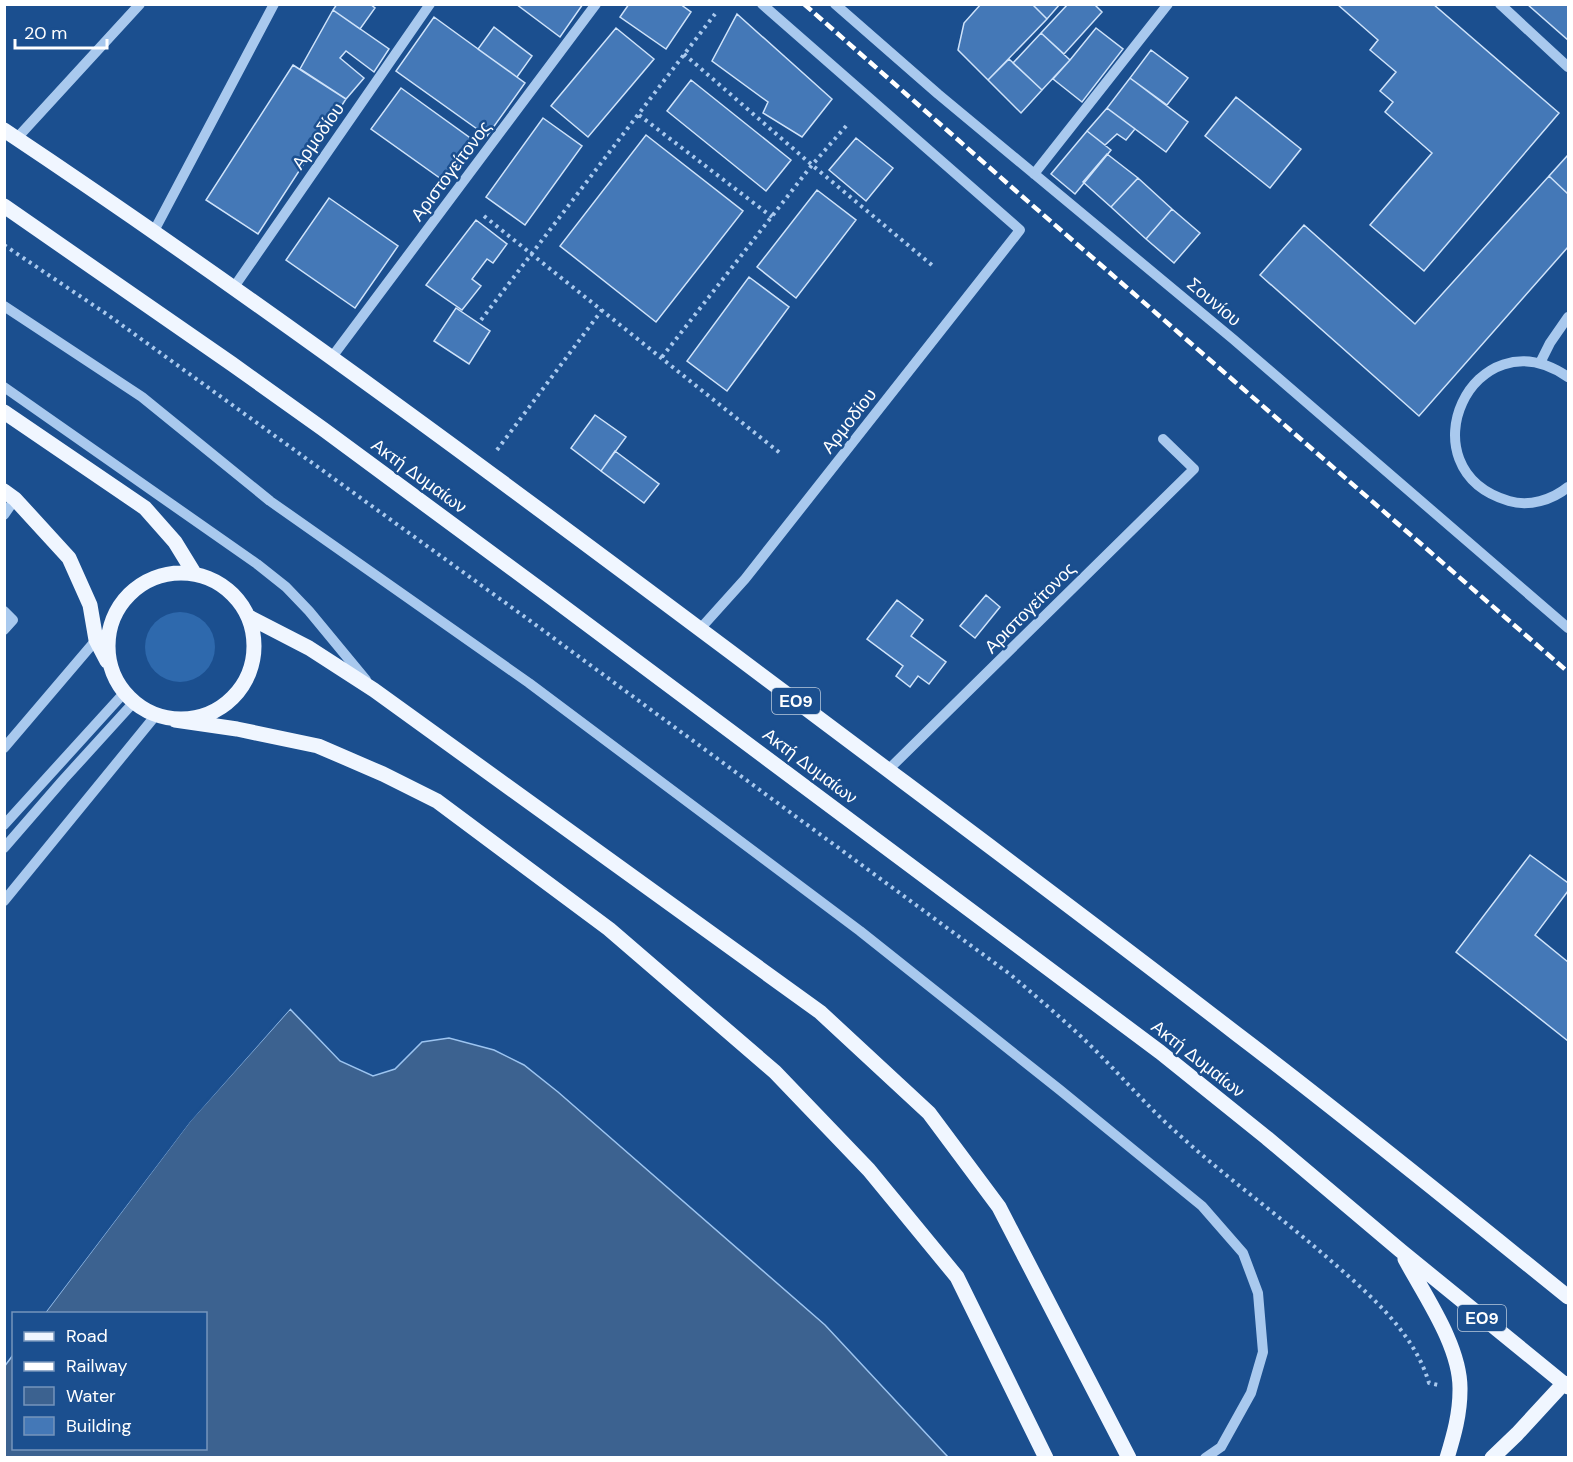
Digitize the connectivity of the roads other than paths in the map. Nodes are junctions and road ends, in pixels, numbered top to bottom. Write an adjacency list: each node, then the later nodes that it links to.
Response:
1 (140, 4): 10 (street)
2 (274, 4): 13 (street)
3 (430, 4): 14 (street, Αρμοδίου)
4 (596, 4): 17 (street, Αριστογείτονος)
5 (762, 4): 30 (street, Αρμοδίου)
6 (835, 4): 11 (street, Σουνίου)
7 (1168, 4): 11 (street)
8 (1500, 4): 9 (street)
9 (1569, 67)
10 (11, 134): 13 (main road, ΕΟ9)
11 (1034, 174): 29 (street, Σουνίου)
12 (4, 206): 43 (main road, Ακτή Δυμαίων / ΕΟ9)
13 (154, 231): 14 (main road, ΕΟ9)
14 (234, 287): 17 (main road, ΕΟ9)
15 (4, 306): 48 (street)
16 (1569, 317): 18 (street)
17 (332, 357): 30 (main road, ΕΟ9)
18 (1540, 363): 19 (street); 23 (street)
19 (1569, 377)
20 (4, 387): 34 (street)
21 (4, 411): 26 (main road)
22 (1163, 439): 39 (street, Αριστογείτονος)
23 (1569, 487)
24 (10, 495): 25 (street); 32 (main road)
25 (4, 515)
26 (194, 573): 28 (main road); 33 (main road)
27 (4, 611): 31 (street)
28 (249, 617): 34 (main road); 37 (main road)
29 (1569, 628)
30 (700, 629): 39 (main road, ΕΟ9)
31 (4, 630)
32 (96, 640): 33 (main road); 38 (street)
33 (114, 676): 35 (main road)
34 (374, 690): 47 (main road)
35 (129, 698): 36 (main road); 40 (street); 41 (street)
36 (156, 715): 37 (main road); 42 (street)
37 (174, 720): 46 (main road)
38 (4, 748)
39 (888, 770): 44 (main road, ΕΟ9)
40 (4, 825)
41 (4, 848)
42 (4, 901)
43 (1401, 1251): 45 (main road, Ακτή Δυμαίων / ΕΟ9); 49 (main road)
44 (1569, 1297)
45 (1567, 1384): 50 (main road)
46 (1046, 1458)
47 (1129, 1458)
48 (1205, 1458)
49 (1447, 1458)
50 (1492, 1458)

